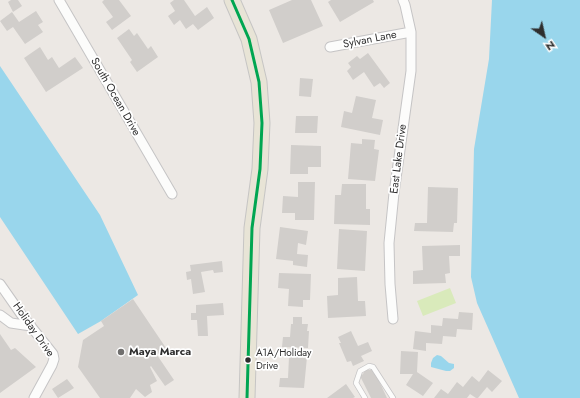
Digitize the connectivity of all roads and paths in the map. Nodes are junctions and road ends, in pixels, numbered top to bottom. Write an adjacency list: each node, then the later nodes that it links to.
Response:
1 (59, 0): 6 (street, South Ocean Drive)
2 (232, 0): 12 (main road)
3 (403, 0): 4 (street, East Lake Drive)
4 (411, 32): 5 (street, Sylvan Lane); 9 (street, East Lake Drive)
5 (330, 47)
6 (172, 194)
7 (0, 284): 10 (street, Holiday Drive)
8 (0, 315): 10 (street)
9 (393, 319)
10 (31, 326): 11 (street, Holiday Drive)
11 (34, 398)
12 (246, 398)
13 (365, 398): 14 (lane)
14 (393, 398)

